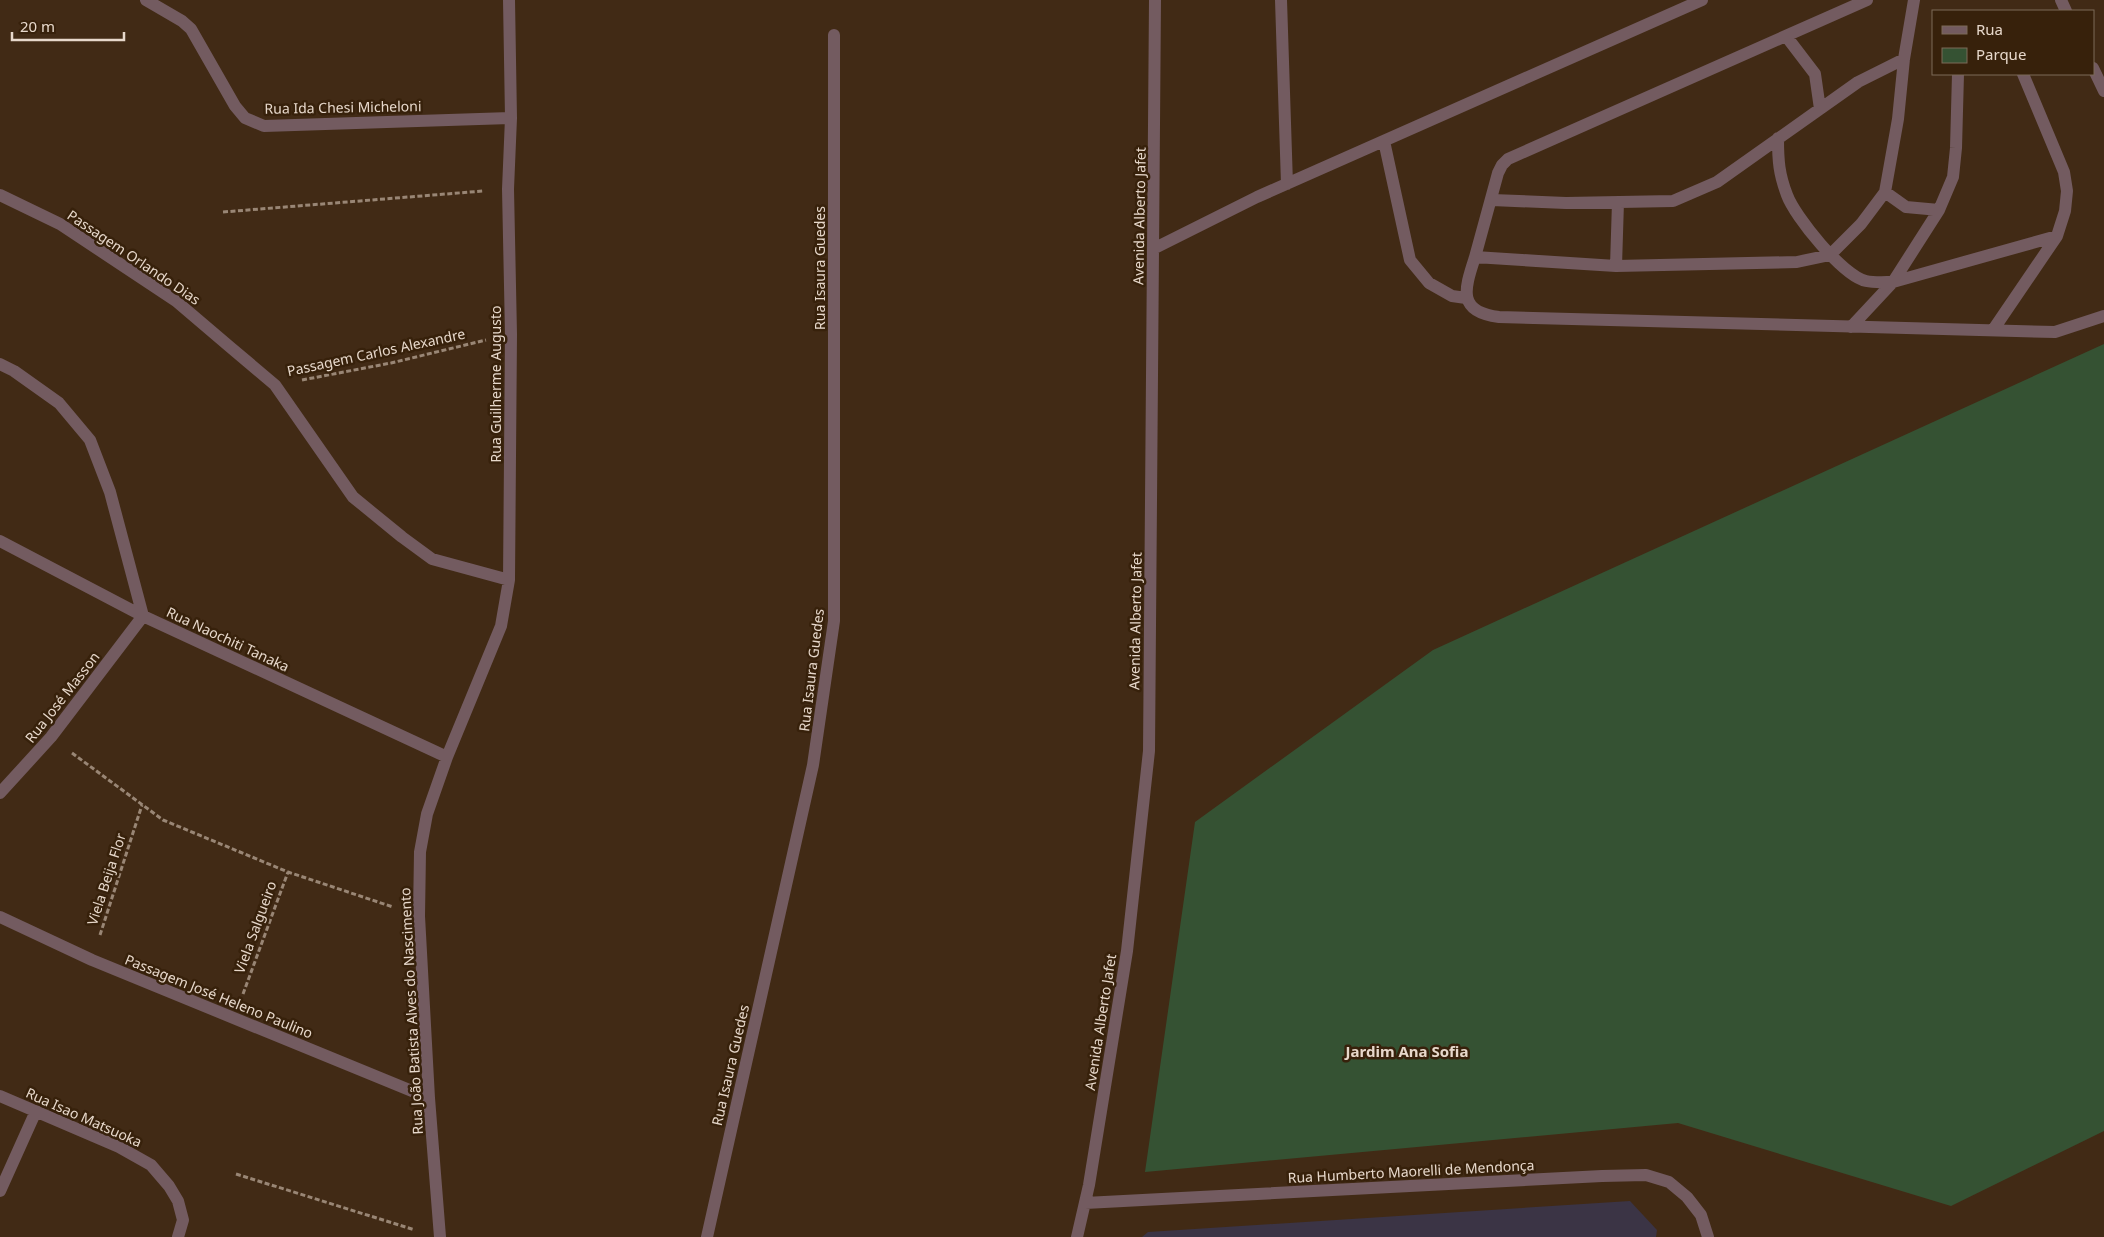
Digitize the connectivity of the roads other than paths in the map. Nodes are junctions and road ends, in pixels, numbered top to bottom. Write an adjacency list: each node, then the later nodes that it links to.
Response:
1 (146, 0): 16 (street, Rua Ida Chesi Micheloni)
2 (509, 0): 16 (street, Rua Guilherme Augusto)
3 (1155, 0): 26 (street, Avenida Alberto Jafet)
4 (1281, 0): 19 (street)
5 (1702, 0): 18 (street)
6 (1867, 0): 9 (street)
7 (1914, 0): 10 (street)
8 (834, 35): 49 (street, Rua Isaura Guedes)
9 (1786, 36): 15 (street); 22 (street)
10 (1904, 59): 15 (street); 20 (street)
11 (2094, 70): 14 (street)
12 (1958, 75): 24 (street)
13 (2024, 75): 25 (street)
14 (2104, 91)
15 (1820, 108): 17 (street)
16 (511, 118): 37 (street, Rua Guilherme Augusto)
17 (1778, 138): 23 (street); 27 (street)
18 (1384, 141): 19 (street); 31 (street)
19 (1287, 184): 26 (street)
20 (1885, 192): 24 (street); 27 (street)
21 (0, 195): 37 (street, Passagem Orlando Dias)
22 (1492, 200): 23 (street); 28 (street)
23 (1618, 202): 29 (street)
24 (1939, 210): 30 (street)
25 (2058, 236): 30 (street); 34 (street)
26 (1153, 250): 46 (street, Avenida Alberto Jafet)
27 (1830, 255): 29 (street); 30 (street)
28 (1475, 257): 29 (street); 31 (street)
29 (1616, 266)
30 (1893, 282): 33 (street)
31 (1466, 298): 33 (street)
32 (2104, 316): 34 (street)
33 (1851, 327): 34 (street)
34 (1993, 330)
35 (0, 364): 38 (street)
36 (0, 541): 38 (street, Rua Naochiti Tanaka)
37 (509, 580): 39 (street, Rua Guilherme Augusto)
38 (143, 616): 39 (street, Rua Naochiti Tanaka); 40 (street, Rua José Masson)
39 (447, 757): 43 (street, Rua João Batista Alves do Nascimento)
40 (0, 792)
41 (0, 917): 43 (street, Passagem José Heleno Paulino)
42 (0, 1096): 44 (street, Rua Isao Matsuoka)
43 (429, 1098): 48 (street, Rua João Batista Alves do Nascimento)
44 (36, 1111): 45 (street); 47 (street, Rua Isao Matsuoka)
45 (0, 1191)
46 (1085, 1203): 50 (street, Avenida Alberto Jafet); 51 (street, Rua Humberto Maorelli de Mendonça)
47 (178, 1237)
48 (440, 1237)
49 (707, 1237)
50 (1077, 1237)
51 (1708, 1237)

